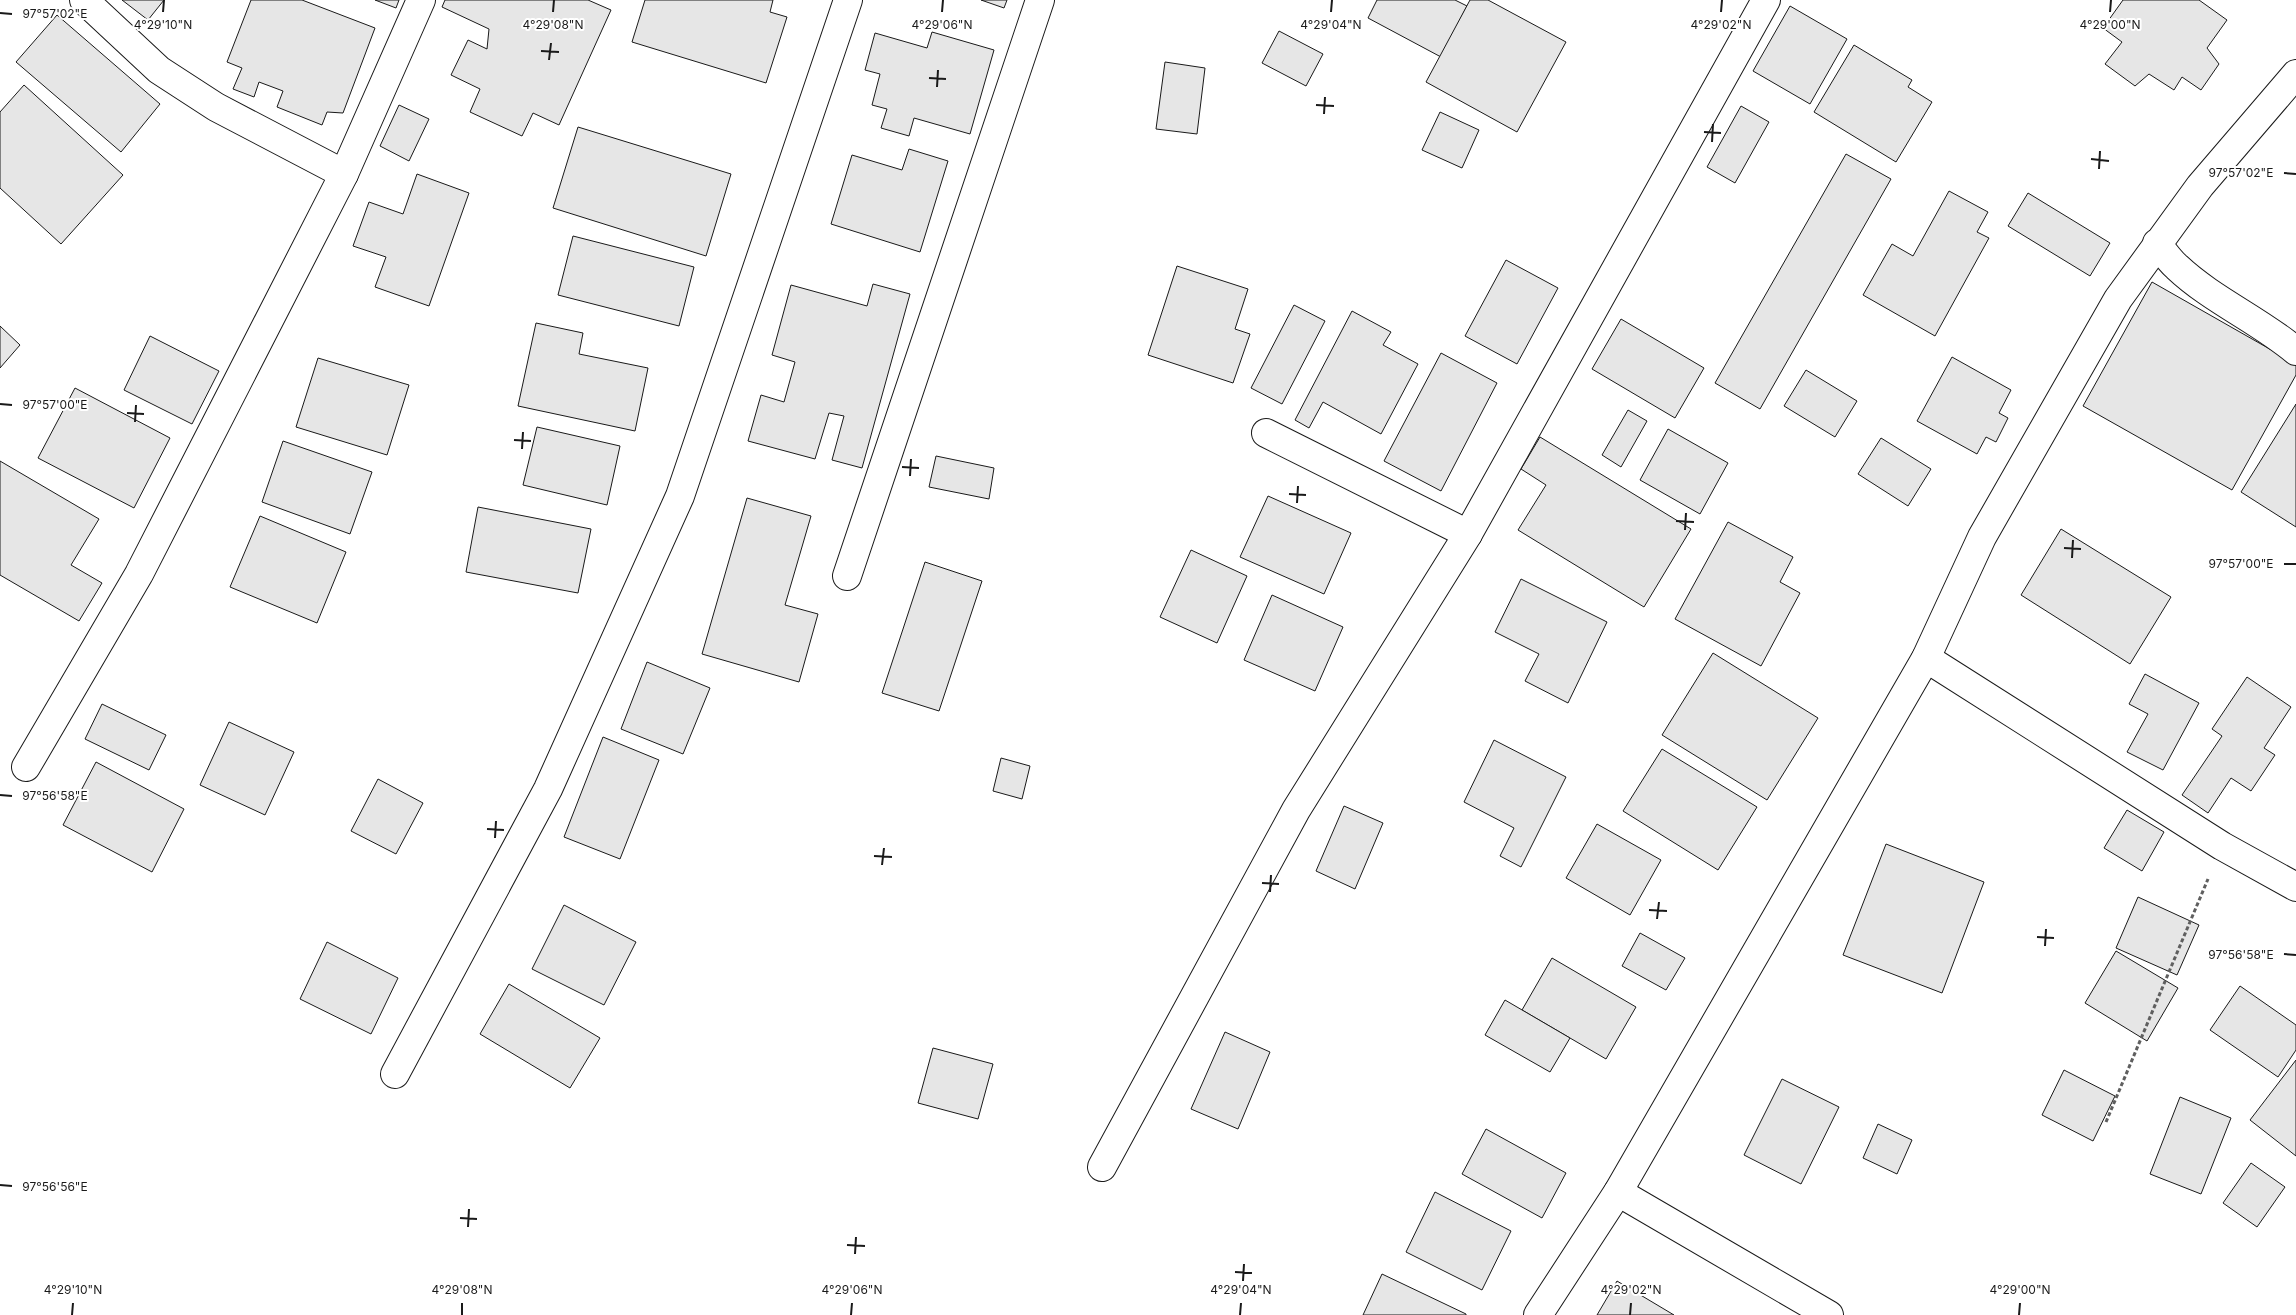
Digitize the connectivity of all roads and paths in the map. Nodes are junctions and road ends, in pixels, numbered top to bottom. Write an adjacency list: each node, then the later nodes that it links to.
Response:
1 (84, 0): 7 (street)
2 (421, 0): 7 (street)
3 (848, 0): 17 (street)
4 (1040, 0): 12 (street)
5 (1766, 0): 11 (street)
6 (2296, 74): 8 (street)
7 (344, 174): 14 (street)
8 (2157, 243): 9 (street); 13 (street)
9 (2296, 351)
10 (1266, 433): 11 (street)
11 (1468, 534): 19 (street)
12 (847, 576)
13 (1926, 658): 15 (street); 20 (street)
14 (26, 767)
15 (2222, 846): 16 (street); 18 (path)
16 (2296, 887)
17 (395, 1074)
18 (2106, 1122)
19 (1102, 1168)
20 (1618, 1192): 21 (street); 22 (street)
21 (1538, 1315)
22 (1829, 1315)

